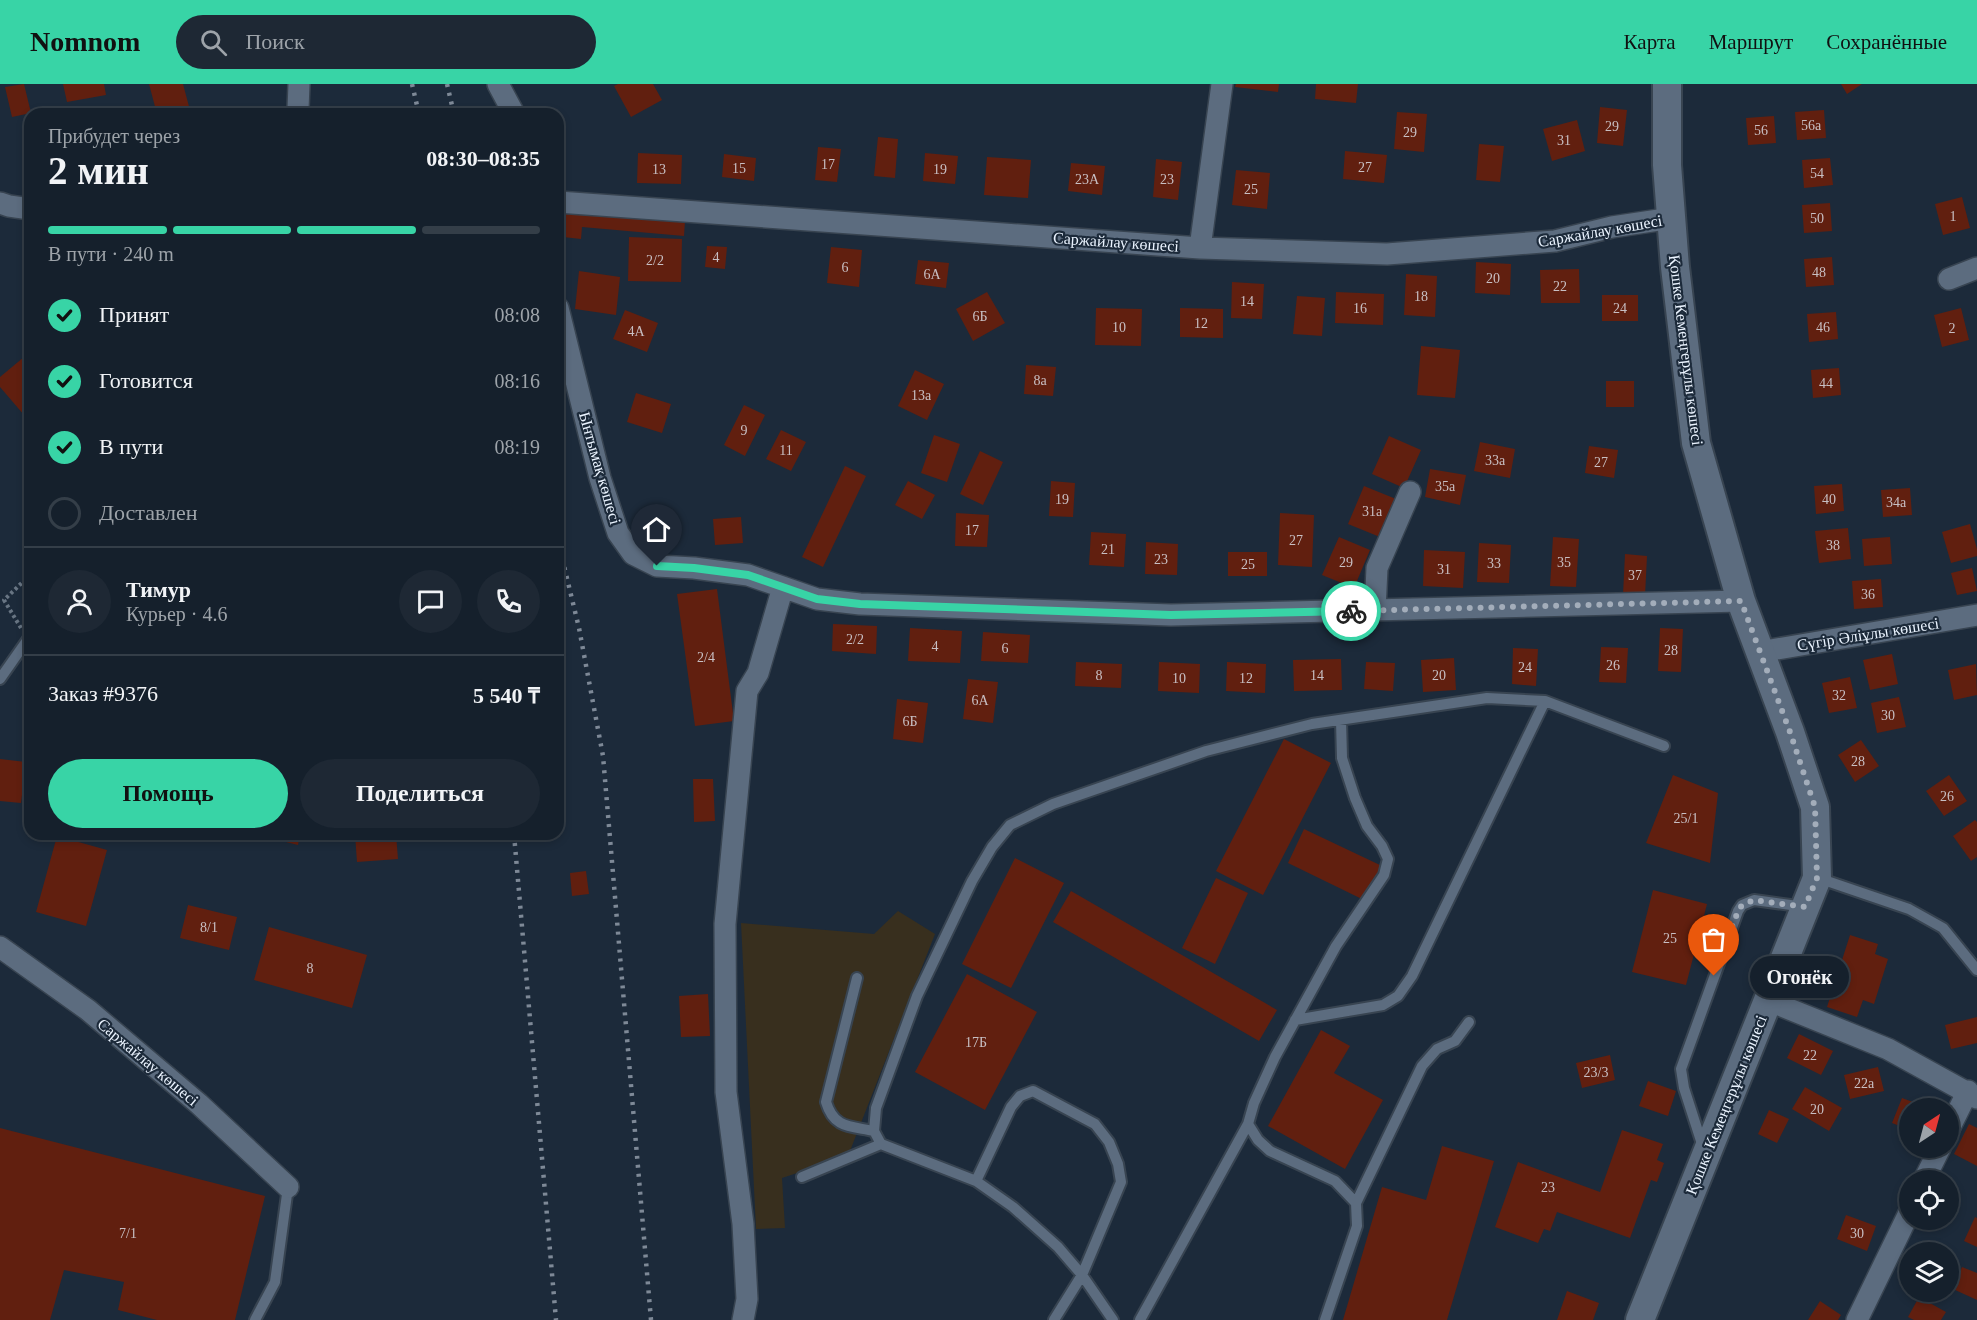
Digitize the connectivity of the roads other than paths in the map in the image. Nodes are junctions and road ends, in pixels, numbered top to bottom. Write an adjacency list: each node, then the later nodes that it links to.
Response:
1 (299, 84): 5 (street)
2 (498, 84): 6 (street)
3 (1222, 84): 11 (street)
4 (1670, 85): 10 (street, Қошке Кемеңгерұлы көшесі)
5 (298, 108)
6 (511, 108)
7 (564, 202): 11 (street, Саржайлау көшесі)
8 (0, 203): 9 (street)
9 (24, 207)
10 (1672, 219): 11 (street, Саржайлау көшесі); 17 (street, Қошке Кемеңгерұлы көшесі)
11 (1200, 248)
12 (1977, 268): 13 (street)
13 (1949, 279)
14 (564, 333): 16 (street, Ынтымақ көшесі)
15 (1410, 492): 18 (street)
16 (783, 587): 18 (street, Ынтымақ көшесі); 47 (street)
17 (1741, 601): 18 (street, Ынтымақ көшесі); 21 (street, Қошке Кемеңгерұлы көшесі)
18 (1375, 610)
19 (1977, 615): 21 (street, Сүгір Әліұлы көшесі)
20 (24, 645): 22 (lane)
21 (1759, 652): 26 (street, Қошке Кемеңгерұлы көшесі)
22 (0, 679)
23 (1545, 700): 24 (lane); 25 (lane); 32 (lane)
24 (1341, 720): 32 (lane); 37 (lane)
25 (1664, 746)
26 (1817, 878): 27 (street, Қошке Кемеңгерұлы көшесі); 29 (lane)
27 (1805, 907): 31 (street, Қошке Кемеңгерұлы көшесі); 39 (lane)
28 (0, 947): 42 (street, Саржайлау көшесі)
29 (1977, 970)
30 (857, 978): 37 (lane)
31 (1767, 1000): 34 (street); 39 (street, Қошке Кемеңгерұлы көшесі)
32 (1295, 1020): 36 (lane)
33 (1469, 1022): 43 (lane)
34 (1972, 1094): 35 (street)
35 (1959, 1114)
36 (1248, 1124): 43 (lane); 50 (lane)
37 (874, 1131): 38 (lane)
38 (881, 1144): 40 (lane); 41 (lane)
39 (1706, 1155): 52 (street, Қошке Кемеңгерұлы көшесі)
40 (802, 1177)
41 (976, 1181): 45 (lane); 45 (lane)
42 (288, 1187): 46 (lane)
43 (1356, 1203): 51 (lane)
44 (1901, 1230): 53 (street)
45 (1082, 1275): 48 (lane); 49 (lane)
46 (255, 1320)
47 (743, 1320)
48 (1054, 1320)
49 (1113, 1320)
50 (1140, 1320)
51 (1325, 1320)
52 (1640, 1320)
53 (1857, 1320)

